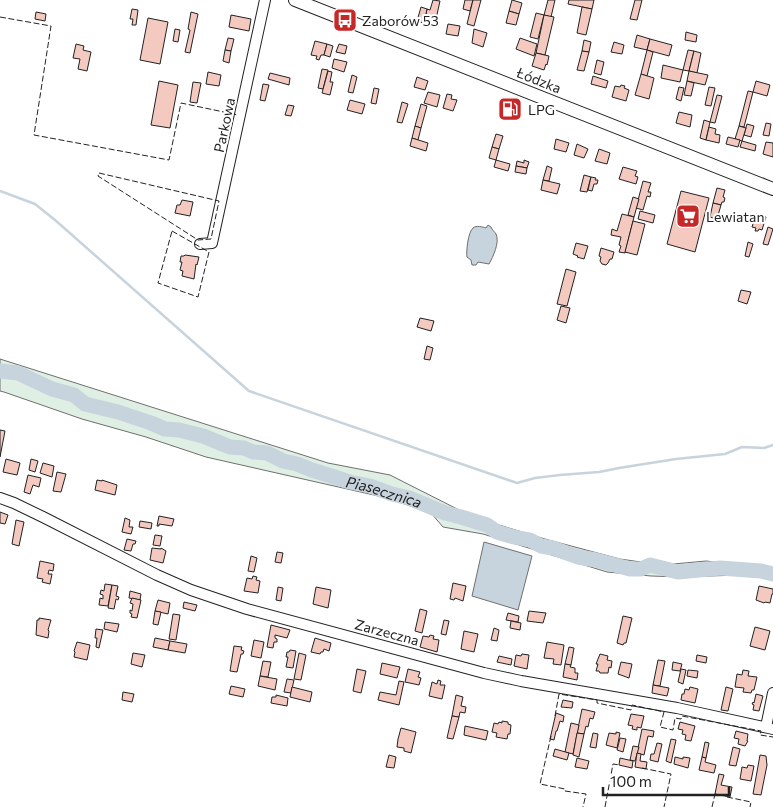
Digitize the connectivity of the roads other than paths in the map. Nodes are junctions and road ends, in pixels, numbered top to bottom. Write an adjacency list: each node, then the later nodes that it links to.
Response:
1 (265, 0): 4 (street, Parkowa)
2 (295, 0): 3 (main road, Łódzka)
3 (773, 189)
4 (200, 244)
5 (0, 498): 7 (street, Zarzeczna)
6 (773, 693): 7 (street)
7 (769, 728)

